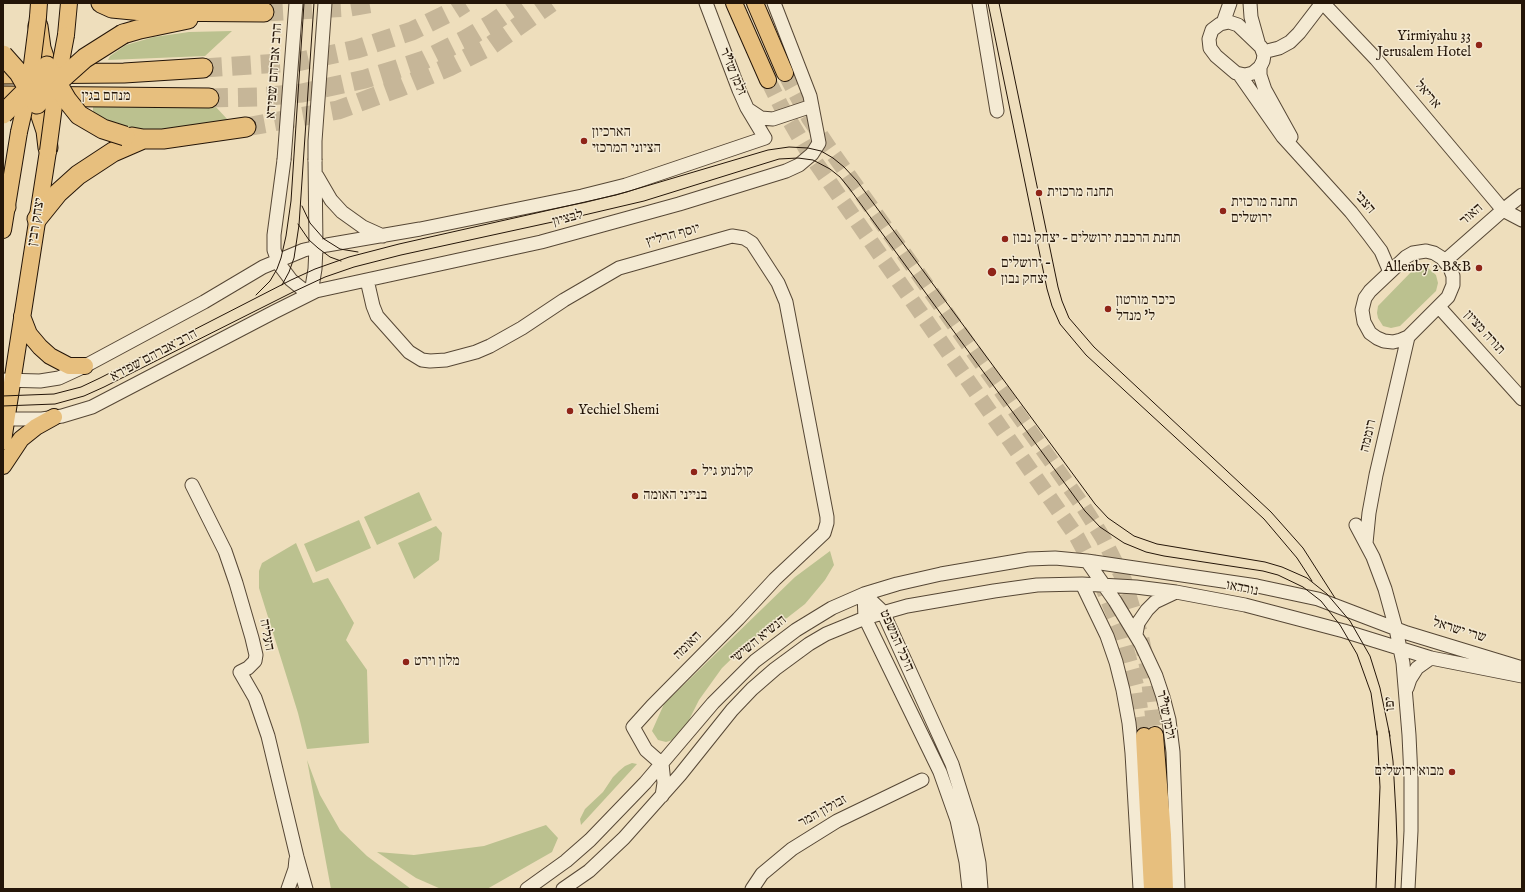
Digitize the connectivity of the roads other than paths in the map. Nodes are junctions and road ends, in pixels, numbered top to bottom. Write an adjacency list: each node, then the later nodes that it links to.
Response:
1 (69, 3): 17 (main road, יצחק רבין)
2 (101, 3): 14 (highway)
3 (296, 3): 50 (street, הרב אברהם שפירא, bridge)
4 (325, 3): 41 (street, bridge)
5 (706, 3): 32 (street, זלמן שז"ר)
6 (734, 3): 26 (main road, זלמן שז"ר)
7 (755, 3): 23 (main road)
8 (774, 3): 31 (street)
9 (979, 3): 33 (street)
10 (1230, 3): 16 (street)
11 (1250, 3): 18 (street)
12 (1323, 3): 18 (street); 44 (street, אריאל)
13 (38, 10): 20 (highway, bridge); 29 (main road, bridge)
14 (221, 12): 15 (highway); 27 (highway, bridge)
15 (264, 12)
16 (1223, 22): 18 (street); 25 (street)
17 (66, 35): 20 (highway, bridge); 27 (main road, יצחק רבין, bridge)
18 (1260, 47): 21 (street)
19 (3, 55): 29 (highway, bridge)
20 (47, 66): 27 (highway, bridge); 29 (highway, bridge)
21 (1260, 67): 25 (street); 40 (street, הצבי)
22 (203, 68): 24 (highway, מנחם בגין)
23 (785, 73)
24 (3, 74)
25 (1239, 74): 40 (street, הצבי)
26 (768, 80)
27 (56, 83): 29 (highway, bridge); 38 (highway, bridge); 39 (main road, יצחק רבין, bridge)
28 (3, 96): 30 (highway, מנחם בגין)
29 (33, 96): 34 (highway, bridge); 36 (highway, bridge); 39 (highway, bridge)
30 (209, 98)
31 (812, 106): 32 (street); 53 (street, לבציון)
32 (748, 108): 37 (street, זלמן שז"ר)
33 (997, 111)
34 (3, 114)
35 (246, 127): 38 (highway)
36 (19, 132): 43 (main road)
37 (765, 138): 48 (street, לבציון)
38 (144, 139): 45 (highway)
39 (48, 151): 45 (main road, יצחק רבין)
40 (1305, 161): 52 (street, הצבי)
41 (315, 166): 48 (street); 49 (street)
42 (1522, 195): 44 (street, האור)
43 (4, 205): 47 (main road)
44 (1503, 210): 46 (street); 51 (street, האור)
45 (37, 219): 56 (main road, יצחק רבין)
46 (1522, 220)
47 (3, 230)
48 (383, 236): 49 (street, לבציון)
49 (316, 247): 50 (street, הרב אברהם שפירא); 54 (street)
50 (277, 260): 54 (street, הרב אברהם שפירא); 58 (street, הרב אברהם שפירא)
51 (1445, 261): 52 (street); 55 (street)
52 (1390, 272): 57 (street)
53 (367, 280): 54 (street, לבציון); 67 (street, יוסף הרליץ)
54 (311, 294): 61 (street, הרב אברהם שפירא)
55 (1439, 307): 57 (street); 60 (street, תורה מציון)
56 (22, 316): 58 (main road); 59 (main road, יצחק רבין)
57 (1408, 337): 68 (street, רוממה)
58 (85, 366): 59 (street, הרב אברהם שפירא)
59 (8, 380): 62 (main road, יצחק רבין)
60 (1522, 399)
61 (54, 417): 62 (street, הרב אברהם שפירא); 64 (main road)
62 (5, 419): 63 (main road, יצחק רבין)
63 (3, 441)
64 (3, 466)
65 (192, 485): 86 (street, העליה)
66 (1356, 526): 68 (street, יפו)
67 (824, 532): 83 (street, האומה)
68 (1366, 543): 76 (street, יפו)
69 (1087, 561): 71 (street, זלמן שז"ר); 73 (street, הנשיא השישי); 76 (street, נורדאו)
70 (1082, 584): 71 (street, נורדאו); 74 (street); 94 (street)
71 (1104, 585): 72 (street, נורדאו); 77 (street, זלמן שז"ר)
72 (1176, 592): 77 (street); 78 (street, נורדאו)
73 (864, 594): 74 (street, היכל המשפט); 75 (street, היכל המשפט); 83 (street, הנשיא השישי)
74 (883, 612): 75 (street); 93 (street, היכל המשפט)
75 (865, 618): 85 (street); 92 (street, היכל המשפט)
76 (1391, 627): 78 (street, יפו); 80 (street, שרי ישראל)
77 (1136, 634): 97 (street, זלמן שז"ר)
78 (1396, 648): 79 (street); 82 (street, יפו)
79 (1431, 658): 81 (street); 82 (street)
80 (1522, 668)
81 (1522, 676)
82 (1406, 692): 98 (street, יפו)
83 (662, 764): 85 (street); 89 (street, הנשיא השישי)
84 (922, 780): 91 (street, זבולון המר)
85 (662, 796): 90 (street)
86 (297, 857): 87 (street, העליה); 88 (street, העליה)
87 (288, 889)
88 (306, 889)
89 (527, 889)
90 (564, 889)
91 (752, 889)
92 (969, 889)
93 (981, 889)
94 (1140, 889)
95 (1152, 889): 96 (main road, זלמן שז"ר)
96 (1165, 889)
97 (1178, 889)
98 (1408, 889)

